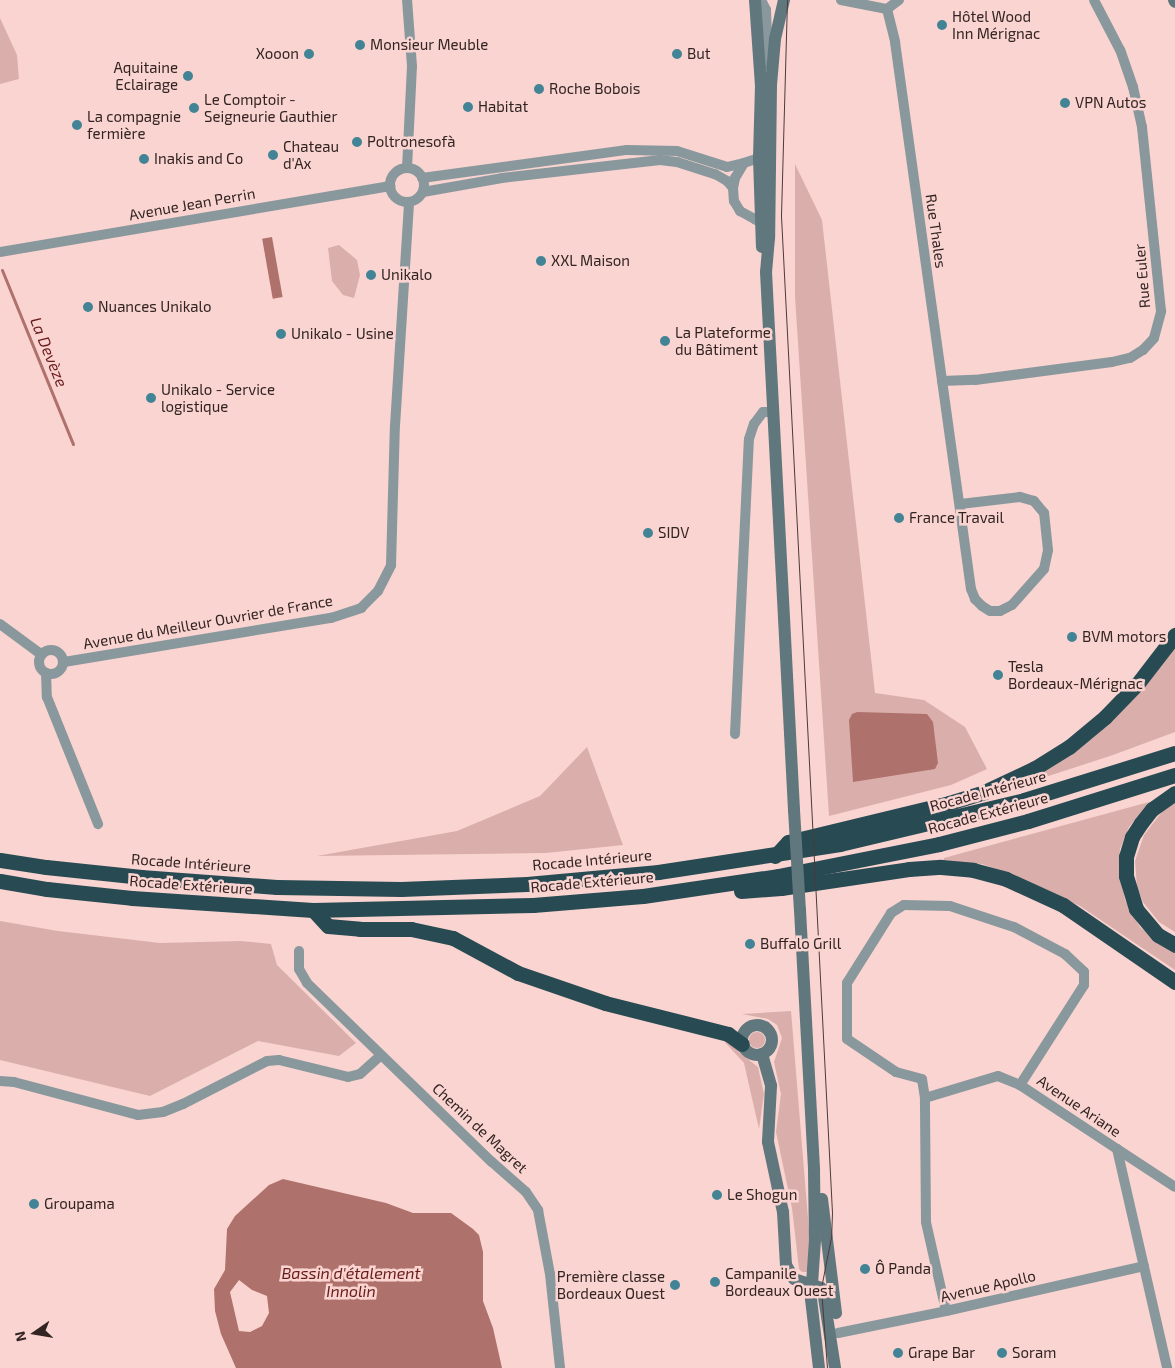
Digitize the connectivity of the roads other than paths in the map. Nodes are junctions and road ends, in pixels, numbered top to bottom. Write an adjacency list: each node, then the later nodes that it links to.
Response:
1 (408, 0): 14 (street)
2 (755, 0): 11 (street)
3 (762, 0): 9 (street)
4 (784, 0): 9 (street)
5 (841, 0): 8 (street)
6 (899, 0): 8 (street)
7 (1094, 0): 25 (street, Rue Euler)
8 (887, 9): 25 (street, Rue Thales)
9 (771, 86): 15 (street)
10 (655, 150): 12 (street); 13 (street); 16 (street)
11 (759, 158): 13 (street); 15 (street); 22 (street)
12 (655, 161): 18 (street); 19 (street)
13 (744, 163): 18 (street)
14 (406, 168): 16 (street); 17 (street)
15 (769, 174): 21 (street)
16 (422, 178): 19 (street)
17 (390, 186): 20 (street); 23 (street, Avenue Jean Perrin)
18 (733, 188): 22 (street)
19 (423, 192): 20 (street)
20 (409, 203): 31 (street, Avenue du Meilleur Ouvrier de France)
21 (769, 210): 22 (street); 24 (street)
22 (759, 220): 24 (street)
23 (0, 252)
24 (766, 272): 26 (street)
25 (942, 381): 27 (street, Rue Thales)
26 (773, 412): 33 (street); 52 (street, bridge)
27 (960, 504): 27 (street, Rue Thales)
28 (0, 624): 30 (street)
29 (1175, 635): 38 (highway)
30 (42, 655): 31 (street); 32 (street)
31 (64, 662): 32 (street)
32 (46, 673): 37 (street)
33 (735, 734)
34 (1175, 753): 38 (highway, Rocade Intérieure)
35 (1175, 775): 41 (highway, Rocade Extérieure)
36 (1175, 792): 43 (highway)
37 (98, 824)
38 (775, 856): 39 (highway, Rocade Intérieure)
39 (0, 860)
40 (0, 881): 42 (highway, Rocade Extérieure)
41 (643, 896): 42 (highway, Rocade Extérieure); 45 (highway)
42 (313, 910): 46 (highway)
43 (1175, 945)
44 (299, 952): 48 (street, Chemin de Magret)
45 (1172, 978)
46 (742, 1044): 47 (street); 47 (street)
47 (762, 1054): 56 (street)
48 (380, 1055): 49 (street); 59 (street, Chemin de Magret)
49 (0, 1081)
50 (1020, 1085): 51 (street, Avenue Ariane); 51 (street); 53 (street, Avenue Ariane)
51 (925, 1098): 57 (street)
52 (812, 1119): 56 (street); 58 (street)
53 (1117, 1149): 54 (street); 55 (street, Avenue Ariane)
54 (1175, 1187)
55 (1144, 1266): 57 (street, Avenue Apollo); 63 (street, Avenue Ariane)
56 (812, 1285): 60 (street); 61 (street)
57 (946, 1311): 58 (street, Avenue Apollo)
58 (838, 1333): 62 (street)
59 (560, 1368)
60 (819, 1368)
61 (835, 1368)
62 (841, 1368)
63 (1167, 1368)

